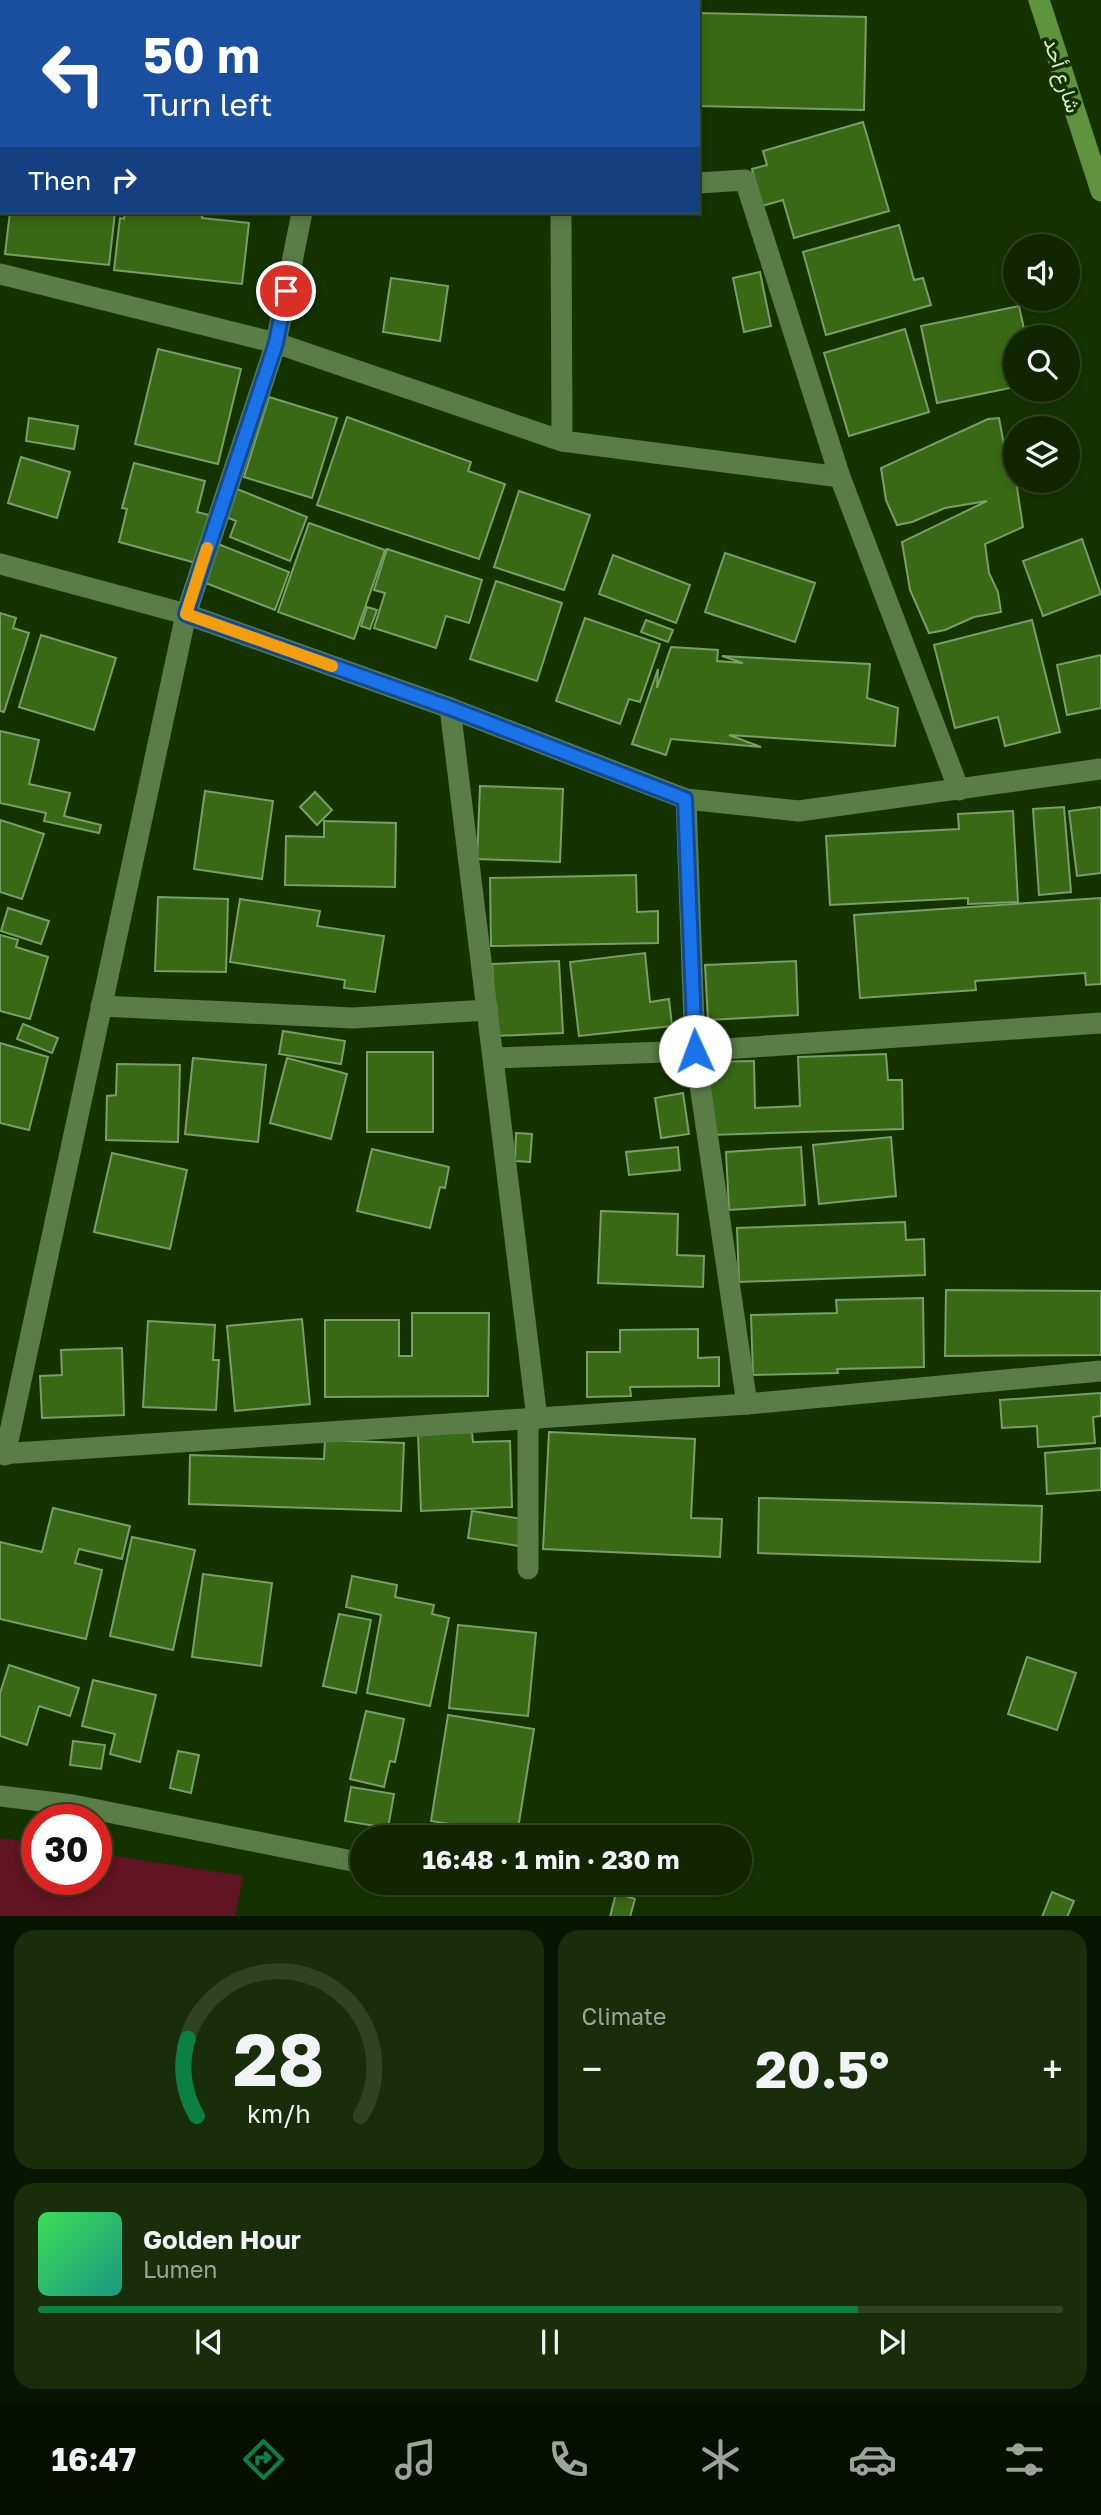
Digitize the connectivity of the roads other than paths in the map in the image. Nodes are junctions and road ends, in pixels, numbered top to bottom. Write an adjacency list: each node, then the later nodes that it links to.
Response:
1 (1039, 0): 3 (main road, شارع أحد)
2 (700, 183): 9 (street)
3 (1101, 191)
4 (302, 214): 7 (street)
5 (561, 214): 8 (street)
6 (0, 274): 7 (street)
7 (276, 343): 8 (street); 11 (street)
8 (562, 441): 9 (street)
9 (840, 477): 14 (street)
10 (0, 564): 11 (street)
11 (186, 614): 12 (street); 16 (street)
12 (450, 708): 15 (street); 17 (street)
13 (1101, 769): 14 (street)
14 (960, 790): 15 (street)
15 (685, 799): 19 (street)
16 (101, 1006): 17 (street); 24 (street)
17 (488, 1010): 20 (street)
18 (1101, 1023): 19 (street)
19 (695, 1051): 20 (street); 22 (street)
20 (494, 1059): 23 (street)
21 (1101, 1371): 22 (street)
22 (747, 1404): 23 (street)
23 (533, 1419): 24 (street); 25 (street)
24 (3, 1455)
25 (528, 1569)
26 (0, 1796): 27 (street)
27 (350, 1861)

